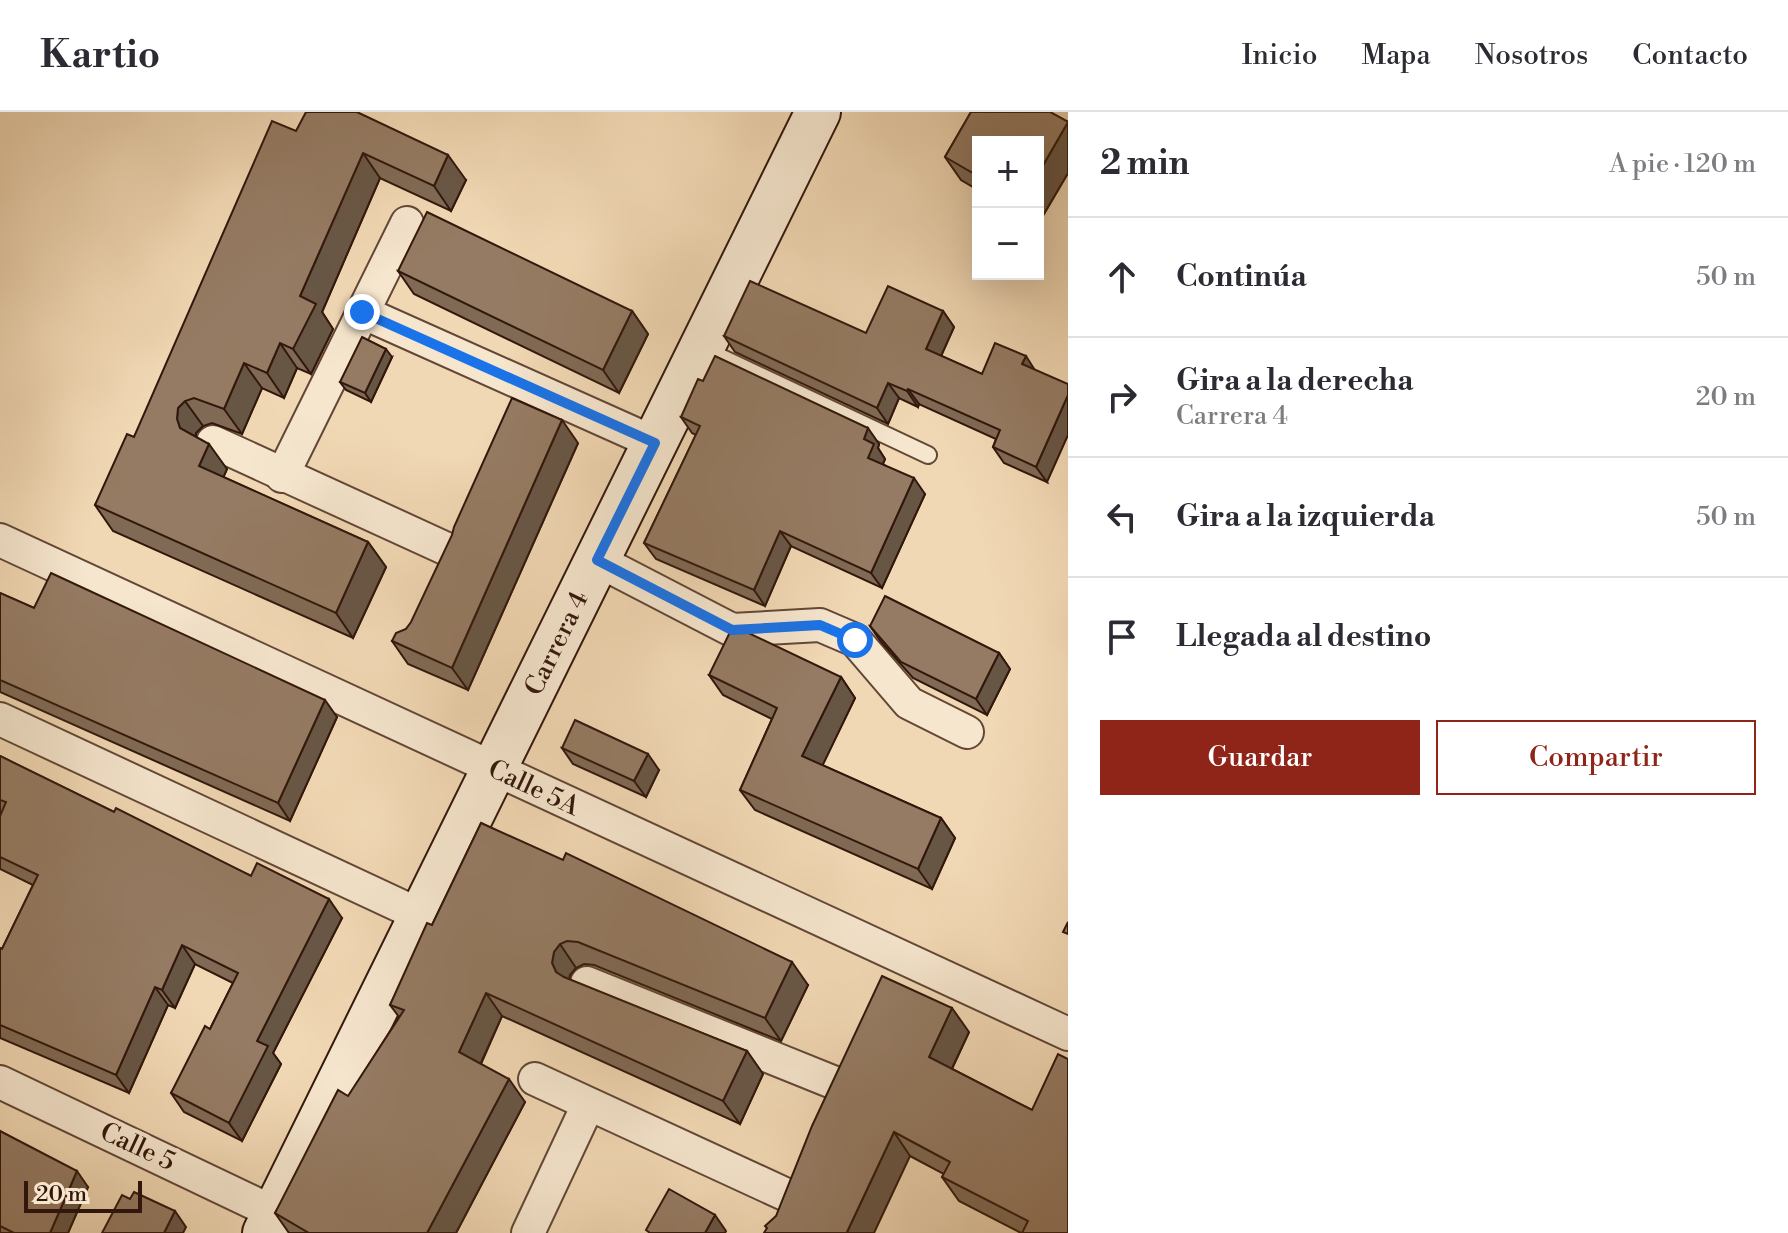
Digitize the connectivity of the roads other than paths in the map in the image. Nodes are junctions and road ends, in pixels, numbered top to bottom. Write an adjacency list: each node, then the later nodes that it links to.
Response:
1 (818, 112): 4 (street, Carrera 4)
2 (407, 223): 3 (street)
3 (362, 312): 6 (street); 8 (street)
4 (701, 348): 6 (street, Carrera 4); 7 (lane)
5 (213, 442): 8 (street)
6 (655, 443): 11 (street, Carrera 4)
7 (928, 455)
8 (282, 476): 10 (street)
9 (0, 540): 14 (street, Calle 5A)
10 (450, 551)
11 (597, 560): 13 (street); 14 (street, Carrera 4)
12 (0, 719): 15 (street)
13 (967, 732)
14 (495, 768): 15 (street, Carrera 4); 17 (street, Calle 5A)
15 (422, 916): 23 (street, Carrera 4)
16 (587, 983): 20 (street)
17 (1068, 1034)
18 (535, 1079): 21 (street)
19 (0, 1082): 23 (street, Calle 5)
20 (836, 1083)
21 (588, 1105): 22 (street); 24 (street)
22 (791, 1195)
23 (270, 1223)
24 (528, 1233)

